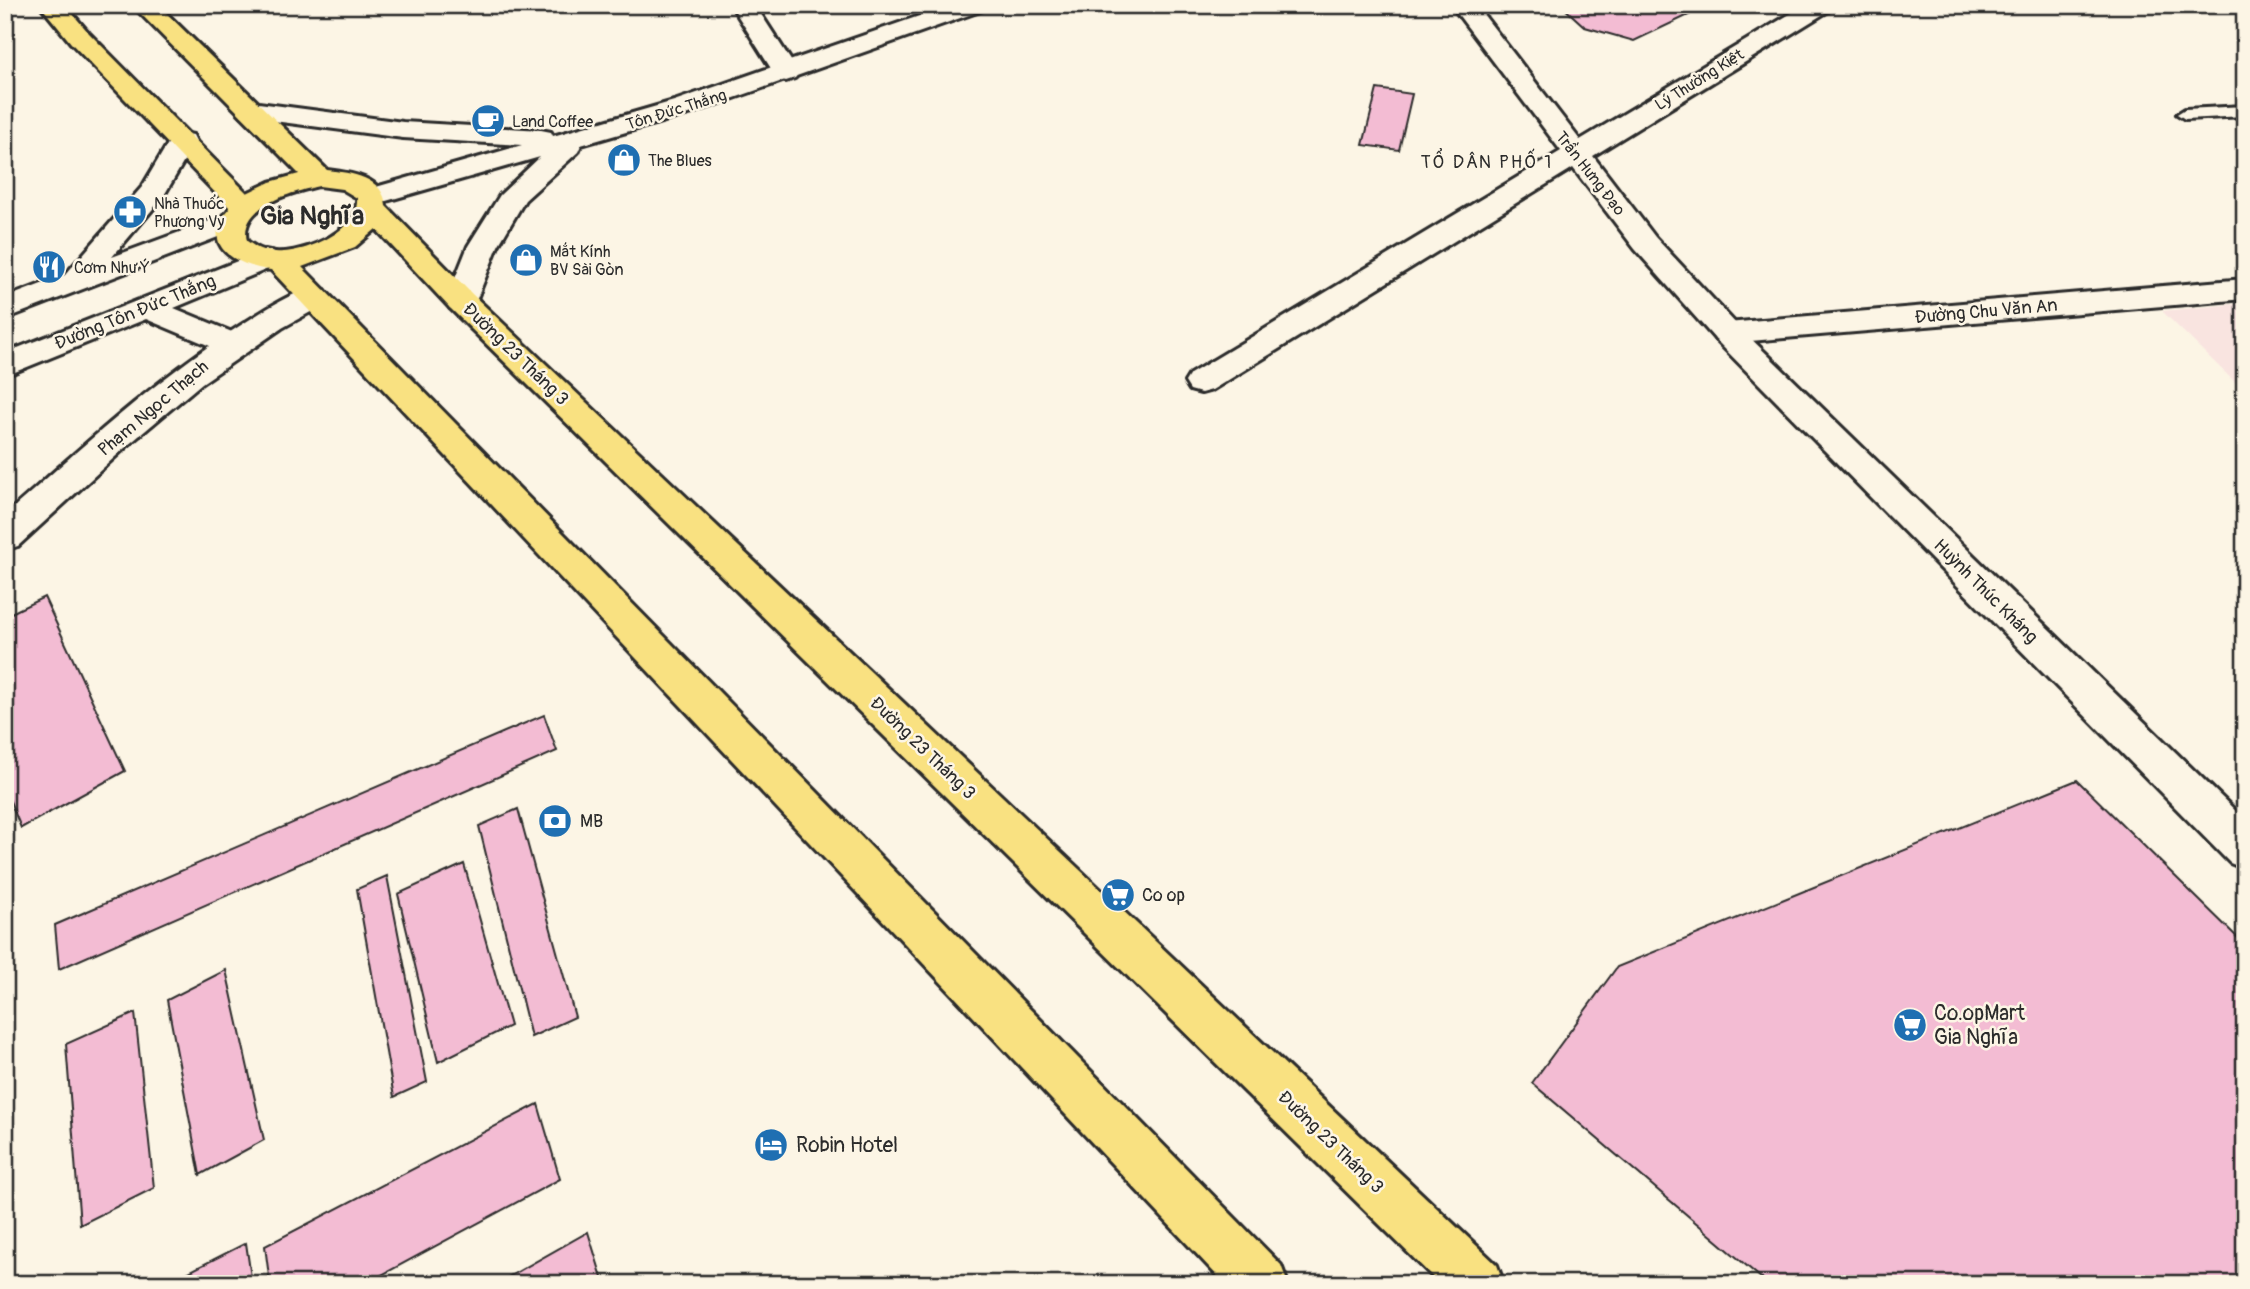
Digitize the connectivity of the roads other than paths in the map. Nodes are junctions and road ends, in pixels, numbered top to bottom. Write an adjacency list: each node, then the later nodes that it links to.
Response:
1 (52, 5): 12 (main road)
2 (743, 5): 7 (street)
3 (975, 5): 7 (street, Tôn Đức Thắng)
4 (1463, 5): 13 (street, Trần Hưng Đạo)
5 (1822, 5): 13 (street, Lý Thường Kiệt)
6 (149, 7): 8 (main road)
7 (786, 73): 11 (street, Tôn Đức Thắng)
8 (251, 110): 11 (street); 14 (main road)
9 (2245, 111): 10 (lane)
10 (2185, 114)
11 (574, 139): 15 (street, Tôn Đức Thắng); 21 (street)
12 (183, 141): 16 (main road); 18 (street)
13 (1576, 154): 24 (street, Trần Hưng Đạo); 27 (street, Lý Thường Kiệt)
14 (319, 178): 15 (main road, Đường 23 Tháng 3); 16 (main road, Đường 23 Tháng 3)
15 (372, 203): 17 (main road); 21 (main road, Đường 23 Tháng 3)
16 (239, 214): 17 (main road); 18 (street)
17 (273, 261): 20 (main road); 22 (street, Đường Tôn Đức Thắng)
18 (72, 284): 23 (street)
19 (2245, 289): 24 (street, Đường Chu Văn An)
20 (314, 297): 25 (street, Phạm Ngọc Thạch); 30 (main road)
21 (461, 301): 31 (main road, Đường 23 Tháng 3)
22 (147, 308): 25 (street); 26 (street, Đường Tôn Đức Thắng)
23 (5, 309)
24 (1727, 333): 29 (street, Huỳnh Thúc Kháng)
25 (233, 344): 28 (street, Phạm Ngọc Thạch)
26 (5, 365)
27 (1201, 383)
28 (5, 536)
29 (2245, 849)
30 (1262, 1284)
31 (1478, 1284)

